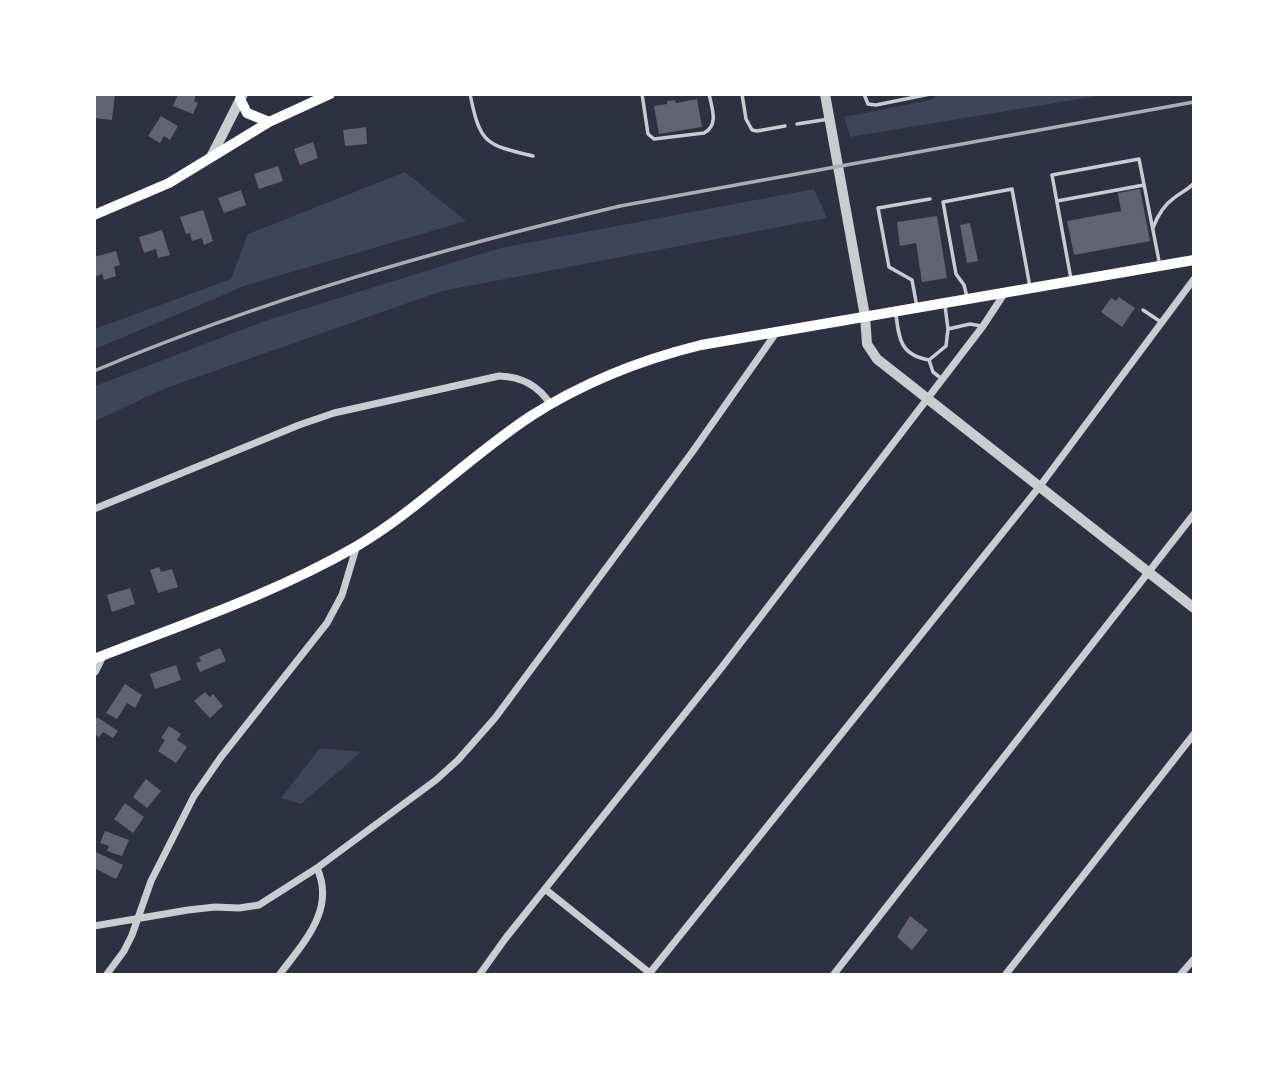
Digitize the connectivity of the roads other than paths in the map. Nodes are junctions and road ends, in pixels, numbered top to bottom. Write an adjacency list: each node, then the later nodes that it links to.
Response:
1 (330, 94): 11 (main road)
2 (470, 94): 14 (lane)
3 (642, 94): 4 (lane)
4 (709, 94)
5 (742, 94): 13 (lane)
6 (825, 94): 10 (street)
7 (864, 94): 8 (lane)
8 (930, 94)
9 (242, 97): 11 (main road); 15 (street)
10 (829, 119): 12 (lane); 33 (street)
11 (269, 122): 15 (main road)
12 (797, 124)
13 (785, 126)
14 (533, 156)
15 (211, 157): 20 (main road)
16 (1194, 183): 21 (lane)
17 (1144, 185): 19 (lane); 19 (lane); 21 (lane)
18 (929, 199): 30 (lane)
19 (1057, 201): 25 (lane)
20 (94, 215)
21 (1153, 230): 23 (lane)
22 (1194, 260): 23 (main road)
23 (1160, 266): 25 (main road)
24 (1194, 279): 34 (street)
25 (1072, 281): 26 (main road)
26 (1030, 289): 27 (main road); 28 (lane)
27 (1004, 294): 28 (main road); 35 (street)
28 (968, 300): 29 (main road)
29 (945, 303): 30 (main road); 36 (lane)
30 (918, 309): 32 (main road)
31 (1143, 310): 34 (lane)
32 (895, 312): 33 (main road); 38 (lane)
33 (865, 316): 37 (main road); 40 (street)
34 (1161, 323): 42 (street)
35 (983, 327): 36 (lane); 39 (street)
36 (948, 329): 38 (lane)
37 (776, 333): 41 (main road); 51 (street)
38 (929, 360): 39 (lane)
39 (942, 379): 40 (street)
40 (928, 398): 42 (street); 52 (street)
41 (551, 405): 43 (street); 45 (main road)
42 (1040, 486): 46 (street); 56 (street)
43 (94, 509)
44 (1194, 514): 46 (street)
45 (357, 545): 48 (main road); 53 (street)
46 (1149, 573): 47 (street); 60 (street)
47 (1194, 608)
48 (97, 658): 49 (street)
49 (94, 671)
50 (1194, 734): 61 (street)
51 (317, 868): 53 (street); 58 (street)
52 (545, 889): 56 (street); 59 (street)
53 (138, 920): 54 (street); 57 (street)
54 (94, 926)
55 (1194, 959): 62 (street)
56 (650, 974)
57 (107, 975)
58 (280, 975)
59 (480, 975)
60 (834, 975)
61 (1006, 975)
62 (1181, 975)

